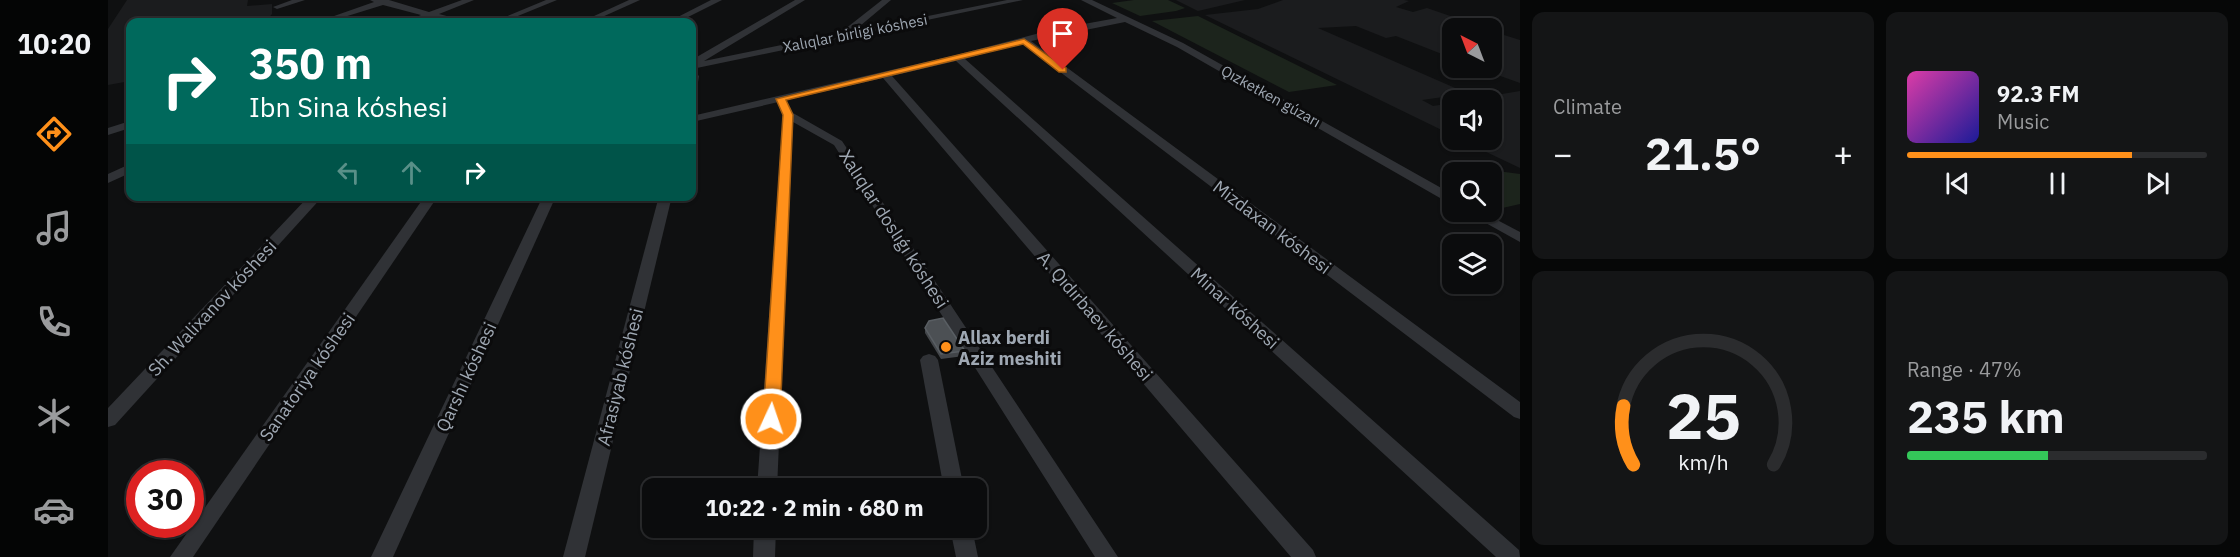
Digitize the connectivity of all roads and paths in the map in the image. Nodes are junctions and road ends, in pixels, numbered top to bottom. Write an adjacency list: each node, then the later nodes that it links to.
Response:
1 (301, 0): 11 (street)
2 (470, 0): 12 (street)
3 (553, 0): 16 (street)
4 (636, 0): 17 (street)
5 (718, 0): 18 (street)
6 (801, 0): 23 (street)
7 (886, 0): 20 (street)
8 (1019, 0): 20 (street, Xalıqlar birligi kóshesi)
9 (1085, 0): 19 (street, Qızketken gúzarı)
10 (382, 1): 12 (street); 13 (street)
11 (277, 7)
12 (430, 15): 14 (street); 15 (street)
13 (333, 18)
14 (421, 18)
15 (442, 18)
16 (507, 18)
17 (594, 18)
18 (680, 18)
19 (1128, 19): 21 (street); 35 (street, Qızketken gúzarı)
20 (842, 36): 24 (street, Xalıqlar birligi kóshesi)
21 (1024, 41): 22 (street); 43 (street, Mizdaxan kóshesi)
22 (958, 58): 25 (street); 56 (street, Minar kóshesi)
23 (696, 63)
24 (696, 64)
25 (886, 75): 26 (street); 55 (street, A. Qıdırbaev kóshesi)
26 (781, 99): 27 (street); 28 (street)
27 (788, 115): 45 (street); 54 (street, Xalıqlar doslıǵı kóshesi)
28 (696, 117)
29 (126, 125): 30 (street)
30 (108, 132)
31 (126, 170): 32 (street)
32 (108, 179)
33 (126, 180): 34 (street)
34 (108, 183)
35 (1442, 194)
36 (312, 201): 44 (street, Sh. Walixanov kóshesi)
37 (429, 201): 49 (street, Sanatoriya kóshesi)
38 (548, 201): 50 (street, Qarshı kóshesi)
39 (665, 201): 51 (street, Afrasiyab kóshesi)
40 (1491, 222): 41 (street)
41 (1520, 238)
42 (929, 360): 46 (street)
43 (1520, 412)
44 (108, 420)
45 (768, 478)
46 (952, 478)
47 (765, 538): 52 (street)
48 (963, 538): 53 (street)
49 (181, 557)
50 (382, 557)
51 (574, 557)
52 (764, 557)
53 (967, 557)
54 (1107, 557)
55 (1305, 557)
56 (1511, 557)

